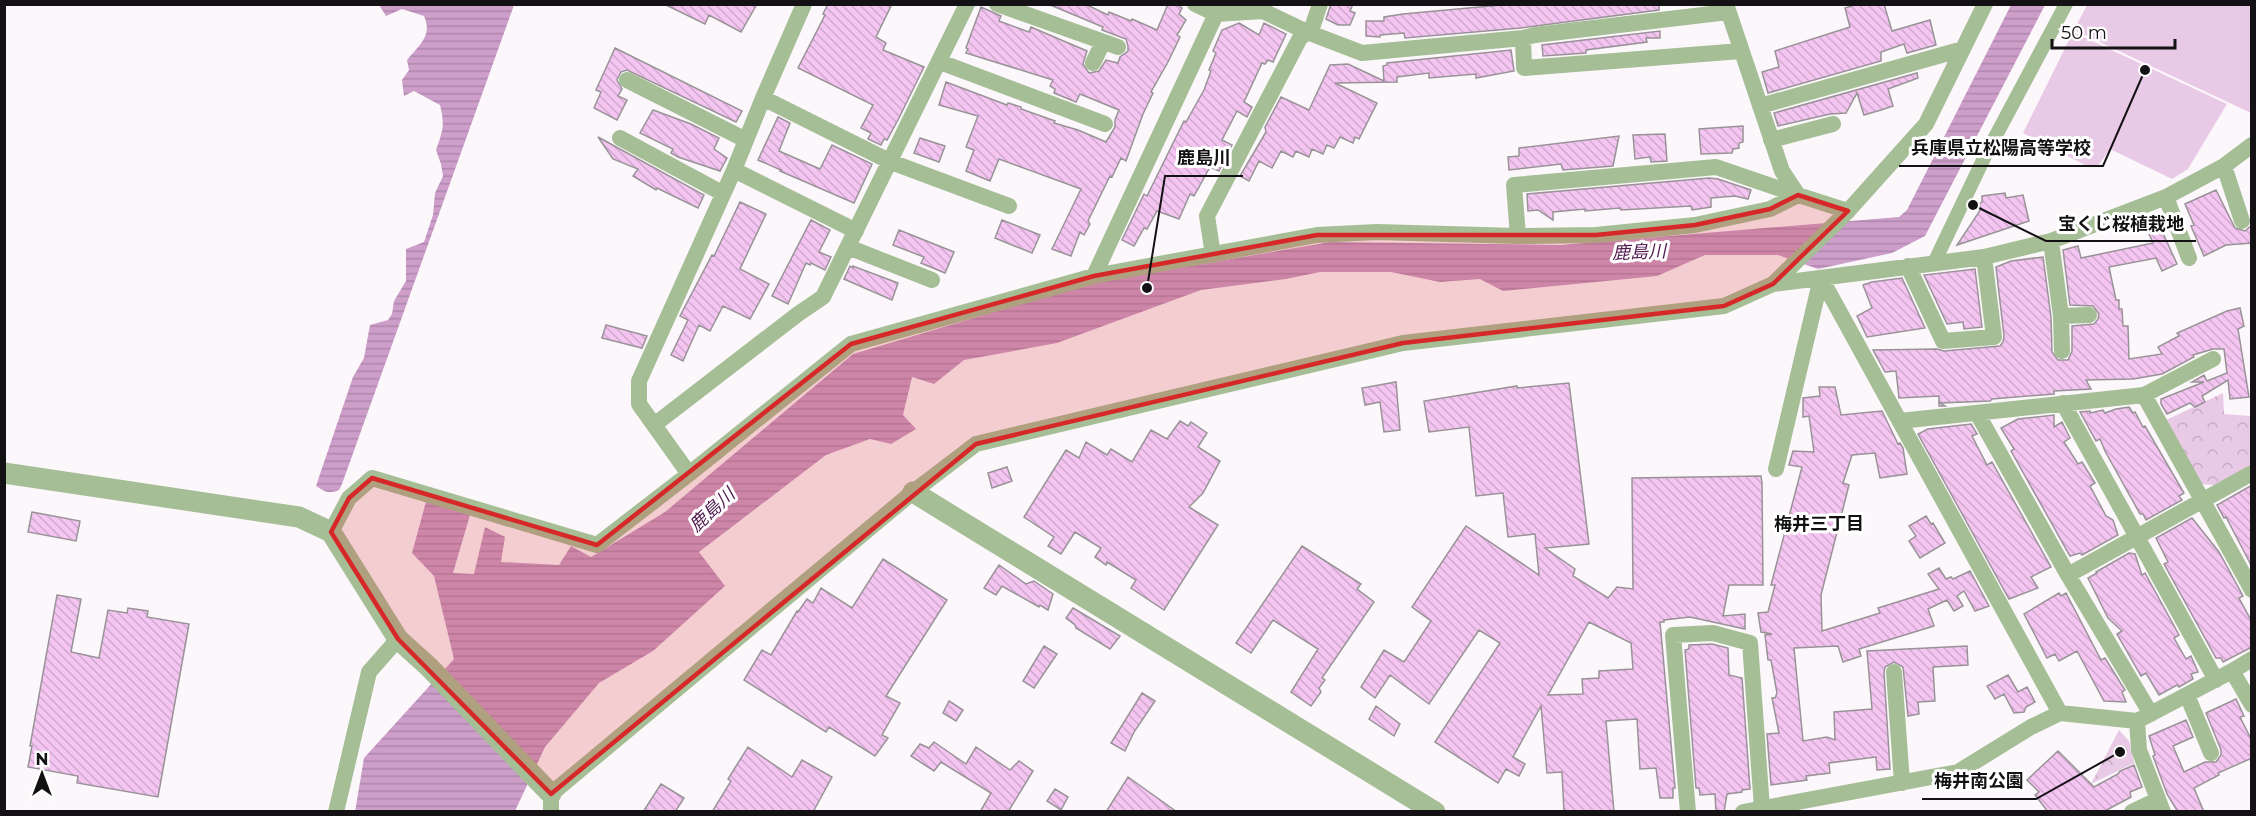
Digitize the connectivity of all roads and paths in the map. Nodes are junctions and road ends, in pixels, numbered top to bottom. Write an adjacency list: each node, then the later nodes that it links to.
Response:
1 (804, 4): 17 (street)
2 (967, 4): 14 (street)
3 (997, 4): 15 (street)
4 (1196, 4): 9 (street)
5 (1320, 4): 10 (street)
6 (1985, 4): 12 (street)
7 (2066, 4): 41 (street)
8 (1727, 8): 11 (street); 13 (street)
9 (1216, 14): 10 (street); 43 (street)
10 (1307, 32): 11 (street); 38 (street)
11 (1523, 38): 13 (street)
12 (1963, 49): 18 (street); 32 (street)
13 (1741, 51): 18 (street)
14 (940, 62): 19 (street); 25 (street)
15 (1094, 63)
16 (627, 80): 22 (street)
17 (763, 98): 22 (street); 25 (street)
18 (1760, 106): 23 (street)
19 (1105, 124)
20 (1833, 124): 23 (street)
21 (620, 138): 28 (street)
22 (746, 140): 27 (street)
23 (1771, 140): 29 (street)
24 (2252, 145): 26 (street)
25 (891, 162): 31 (street); 34 (street)
26 (2224, 166): 30 (street); 33 (street)
27 (734, 170): 28 (street); 34 (street)
28 (722, 193): 55 (street)
29 (1798, 195): 32 (street); 35 (street); 35 (street)
30 (2166, 197): 36 (street); 40 (street)
31 (1009, 206)
32 (1848, 211): 46 (street)
33 (2242, 221)
34 (856, 231): 37 (street)
35 (1518, 236): 38 (street)
36 (2051, 241): 39 (street); 48 (street)
37 (849, 247): 45 (street); 55 (street)
38 (1213, 255): 43 (street)
39 (1984, 257): 41 (street); 42 (street)
40 (2189, 258)
41 (1934, 263): 42 (street)
42 (1908, 266): 44 (street)
43 (1094, 276): 59 (street)
44 (1821, 278): 46 (street); 54 (street); 56 (street)
45 (932, 280)
46 (1773, 284): 60 (street)
47 (2089, 315): 48 (street)
48 (2061, 316): 49 (street)
49 (2062, 351)
50 (2213, 359): 51 (street)
51 (2144, 395): 52 (street); 61 (street)
52 (2063, 404): 53 (street); 63 (street)
53 (1977, 413): 54 (street); 64 (street)
54 (1900, 421): 73 (street)
55 (654, 425): 59 (street)
56 (1776, 469)
57 (2252, 472): 61 (street)
58 (4, 473): 62 (street)
59 (689, 474): 62 (street)
60 (913, 492): 77 (street); 81 (street)
61 (2200, 500): 63 (street); 65 (street)
62 (331, 532): 66 (street)
63 (2137, 537): 64 (street); 69 (street)
64 (2068, 576): 74 (street)
65 (2252, 590)
66 (398, 639): 77 (street); 80 (street)
67 (2252, 659): 68 (street)
68 (2232, 671): 69 (street); 72 (street)
69 (2216, 680): 71 (street)
70 (1900, 682): 76 (street)
71 (2187, 695): 74 (street); 75 (street)
72 (2252, 705)
73 (2060, 713): 74 (street); 76 (street)
74 (2144, 717): 78 (street)
75 (2211, 753)
76 (1902, 783): 79 (street)
77 (551, 803)
78 (2160, 806): 84 (street)
79 (1762, 808): 82 (street); 83 (street)
80 (336, 812)
81 (1435, 812)
82 (1688, 812)
83 (1743, 812)
84 (2132, 812)

